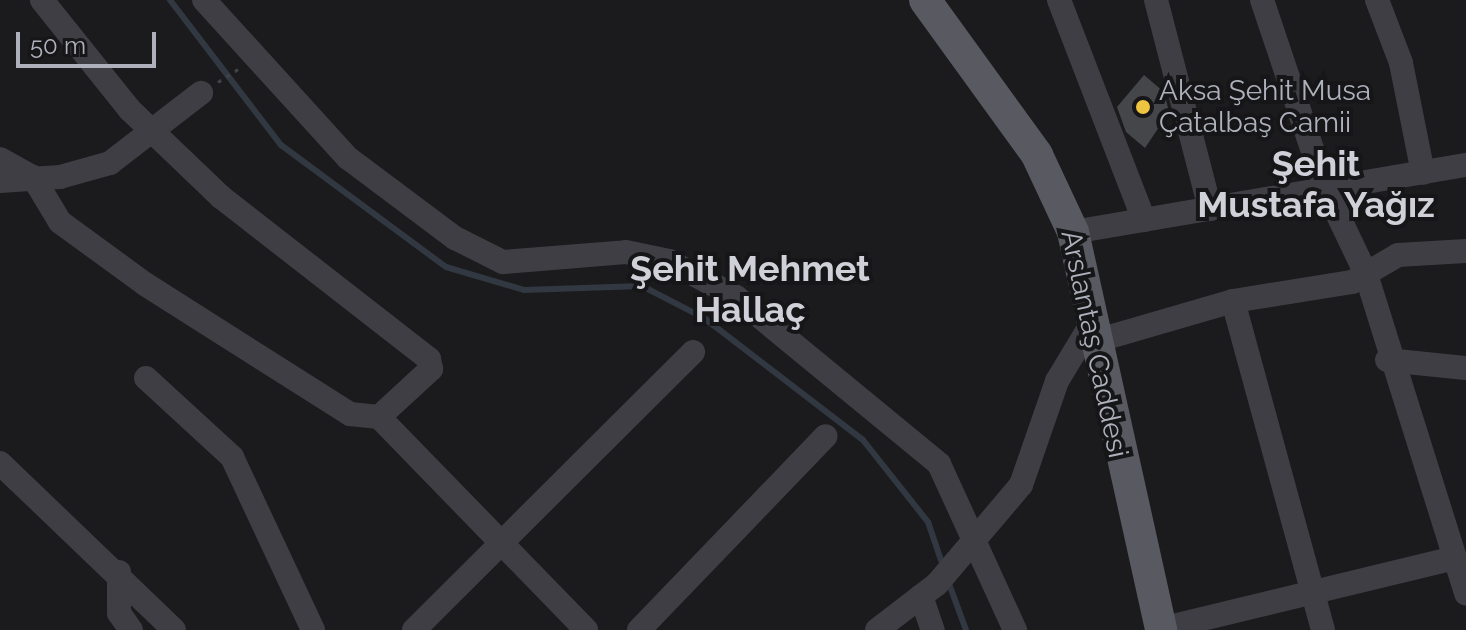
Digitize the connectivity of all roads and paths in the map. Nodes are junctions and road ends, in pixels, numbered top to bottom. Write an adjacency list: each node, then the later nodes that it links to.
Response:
1 (42, 0): 9 (street)
2 (204, 0): 31 (street)
3 (925, 0): 18 (main road, Arslantaş Caddesi)
4 (1059, 0): 17 (street)
5 (1156, 0): 16 (street)
6 (1262, 0): 15 (street)
7 (1377, 0): 12 (street)
8 (201, 93): 9 (street)
9 (151, 129): 13 (street); 27 (street)
10 (0, 159): 13 (street)
11 (1466, 165): 12 (street)
12 (1423, 173): 15 (street)
13 (33, 177): 14 (street); 27 (street)
14 (0, 181)
15 (1326, 190): 16 (street); 20 (street)
16 (1210, 209): 17 (street)
17 (1144, 220): 18 (street)
18 (1073, 232): 22 (main road, Arslantaş Caddesi)
19 (1466, 251): 20 (street)
20 (1366, 274): 21 (street); 24 (street)
21 (1233, 301): 22 (street); 35 (street)
22 (1091, 335): 31 (street); 46 (main road, Arslantaş Caddesi)
23 (693, 352): 30 (street)
24 (1387, 360): 25 (street); 32 (street)
25 (1466, 368)
26 (146, 378): 39 (street)
27 (379, 417): 30 (street)
28 (826, 436): 42 (street)
29 (0, 463): 33 (street)
30 (501, 538): 40 (street); 41 (street)
31 (969, 544): 34 (street); 45 (street)
32 (1454, 558): 35 (street); 36 (street)
33 (119, 572): 37 (street); 38 (street)
34 (929, 590): 43 (street); 44 (street)
35 (1314, 593): 46 (street); 47 (street)
36 (1466, 594)
37 (131, 630)
38 (174, 630)
39 (313, 630)
40 (414, 630)
41 (586, 630)
42 (639, 630)
43 (877, 630)
44 (933, 630)
45 (1015, 630)
46 (1161, 630)
47 (1323, 630)

